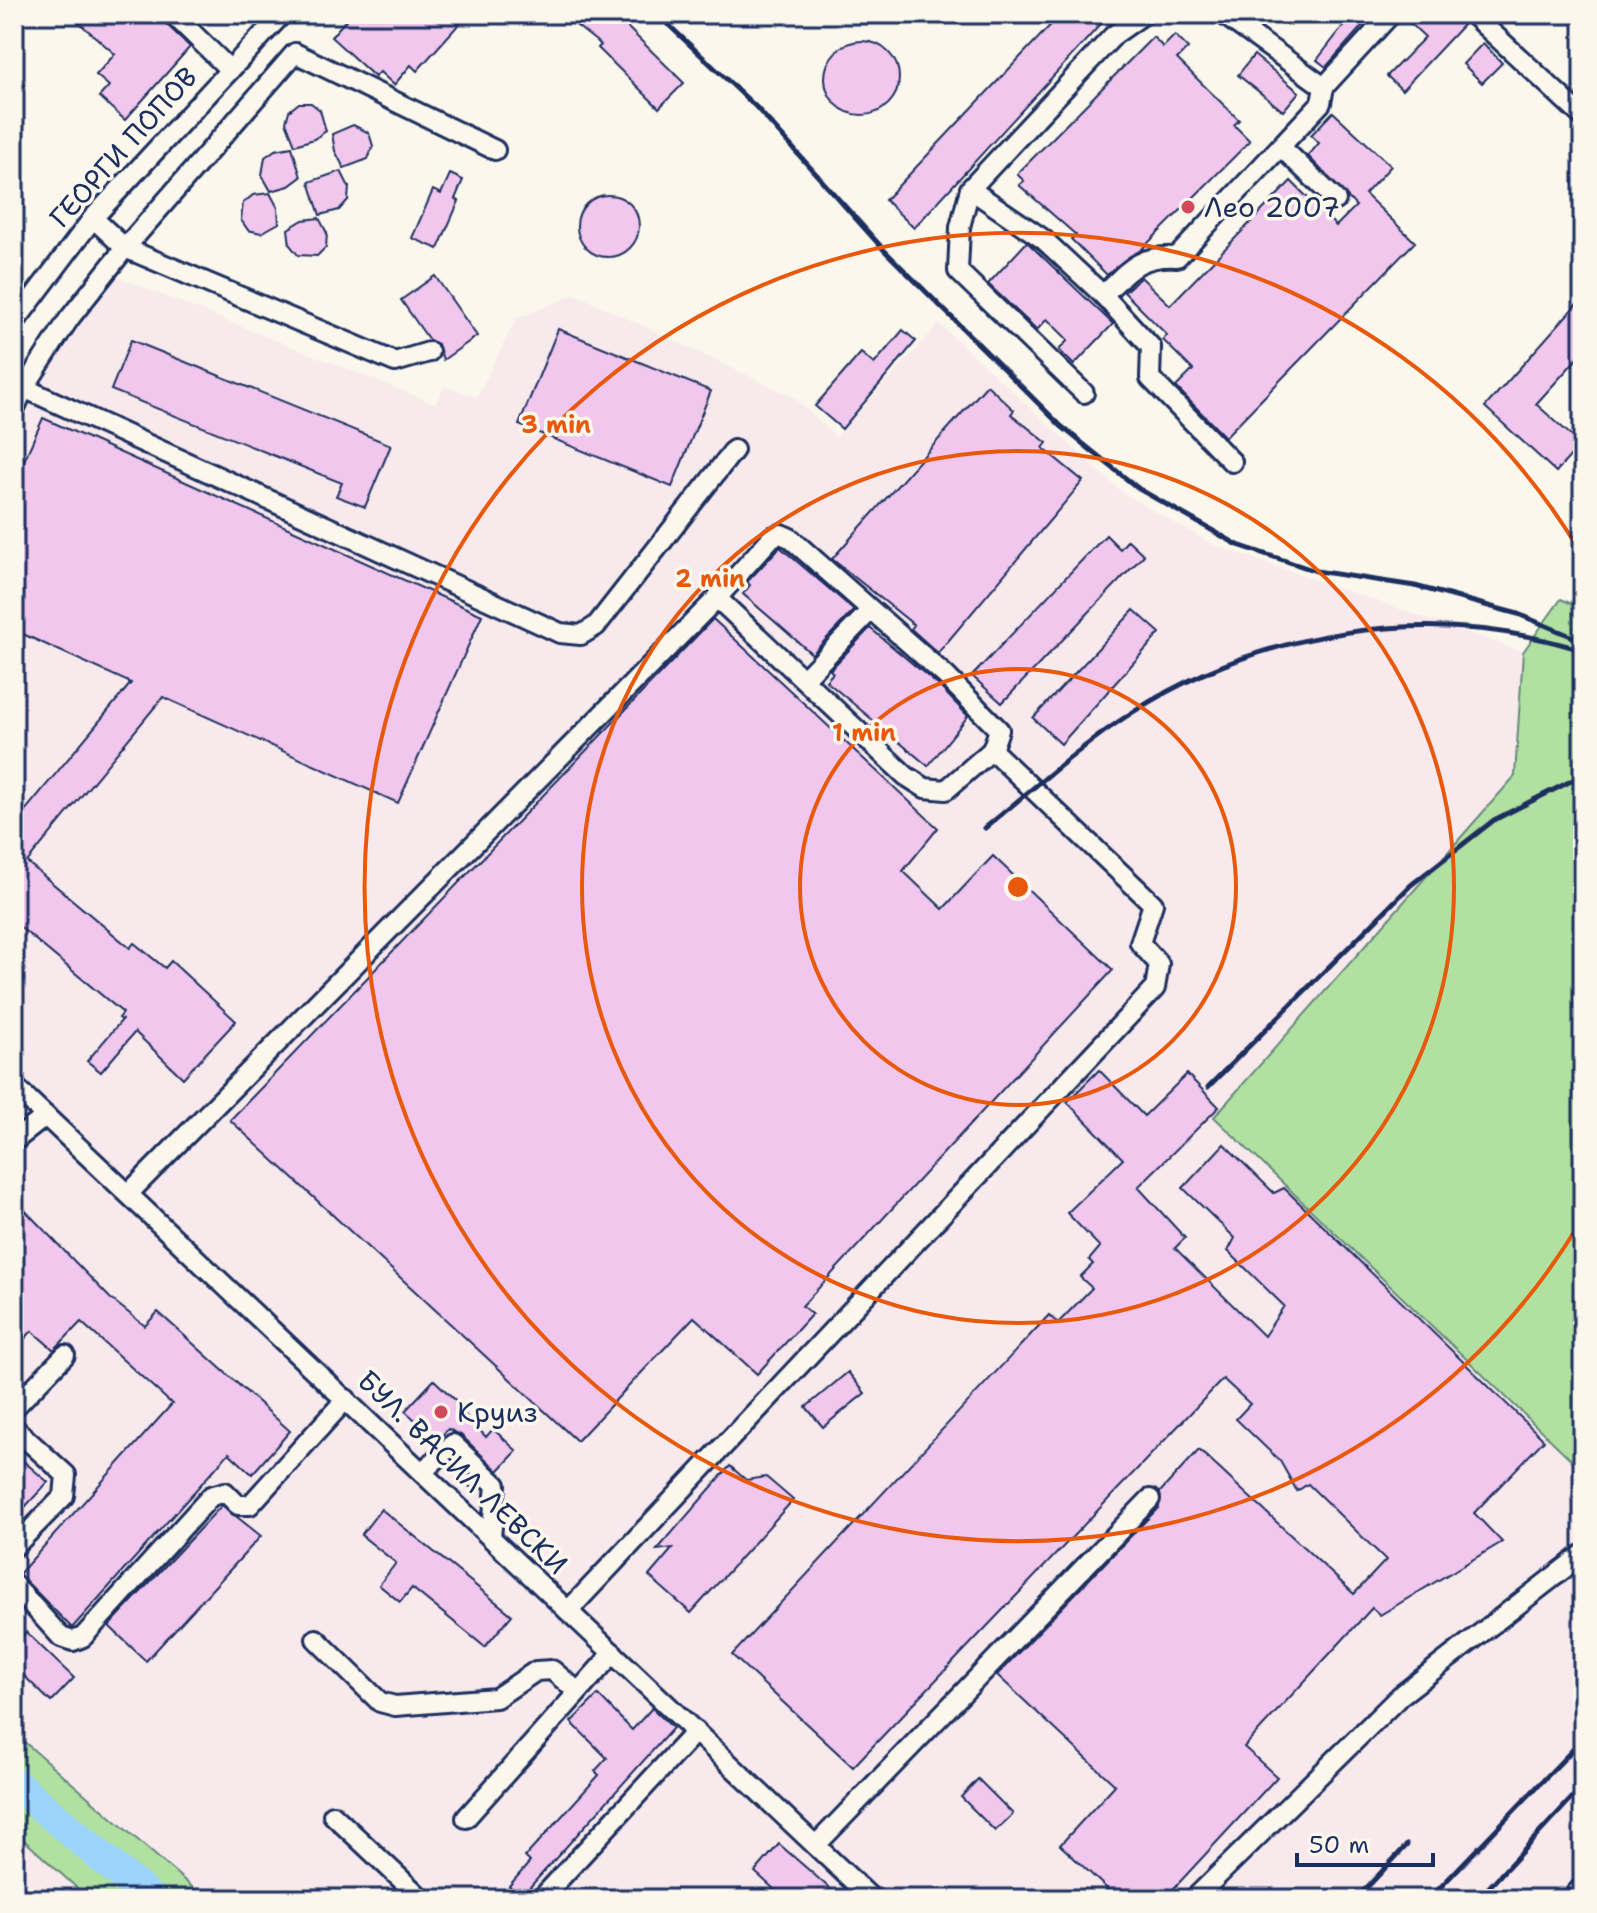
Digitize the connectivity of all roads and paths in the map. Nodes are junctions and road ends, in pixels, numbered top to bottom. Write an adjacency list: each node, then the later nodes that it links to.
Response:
1 (173, 14): 7 (street)
2 (282, 14): 7 (street, ГЕОРГИ ПОПОВ)
3 (1144, 14): 12 (street)
4 (1223, 14): 8 (street)
5 (1391, 14): 8 (street)
6 (1472, 14): 9 (street)
7 (230, 70): 14 (street, ГЕОРГИ ПОПОВ)
8 (1324, 87): 10 (street)
9 (1583, 117)
10 (1282, 148): 13 (street); 16 (street)
11 (495, 150): 15 (street)
12 (970, 189): 16 (street); 20 (street)
13 (1336, 200)
14 (93, 218): 15 (street); 17 (street, ГЕОРГИ ПОПОВ)
15 (125, 248): 18 (street); 19 (street)
16 (1103, 295): 23 (street)
17 (14, 323)
18 (429, 352)
19 (19, 386): 21 (street); 22 (street)
20 (1084, 393)
21 (14, 410)
22 (734, 450)
23 (1232, 462)
24 (717, 598): 25 (street); 26 (street); 31 (street)
25 (870, 611): 26 (street); 27 (street)
26 (805, 678): 27 (street)
27 (992, 750): 42 (street)
28 (14, 1086): 29 (street, БУЛ. ВАСИЛ ЛЕВСКИ)
29 (46, 1116): 30 (street); 31 (street, БУЛ. ВАСИЛ ЛЕВСКИ)
30 (14, 1141)
31 (129, 1193): 33 (street, БУЛ. ВАСИЛ ЛЕВСКИ)
32 (65, 1355): 34 (street)
33 (346, 1399): 36 (street, БУЛ. ВАСИЛ ЛЕВСКИ); 41 (street)
34 (14, 1408)
35 (14, 1428): 39 (street)
36 (422, 1472): 38 (street, БУЛ. ВАСИЛ ЛЕВСКИ); 38 (street)
37 (1150, 1499): 49 (street)
38 (491, 1537): 42 (street, БУЛ. ВАСИЛ ЛЕВСКИ)
39 (14, 1547)
40 (1583, 1554): 54 (street)
41 (14, 1585)
42 (568, 1611): 44 (street, БУЛ. ВАСИЛ ЛЕВСКИ)
43 (316, 1639): 45 (street)
44 (613, 1653): 45 (street); 46 (street, БУЛ. ВАСИЛ ЛЕВСКИ)
45 (577, 1691): 48 (street)
46 (696, 1731): 49 (street, БУЛ. ВАСИЛ ЛЕВСКИ); 52 (street)
47 (333, 1815): 51 (street)
48 (466, 1818)
49 (816, 1845): 53 (street, БУЛ. ВАСИЛ ЛЕВСКИ)
50 (1583, 1886): 55 (street)
51 (422, 1899)
52 (541, 1899)
53 (872, 1899)
54 (1194, 1899)
55 (1571, 1899)

